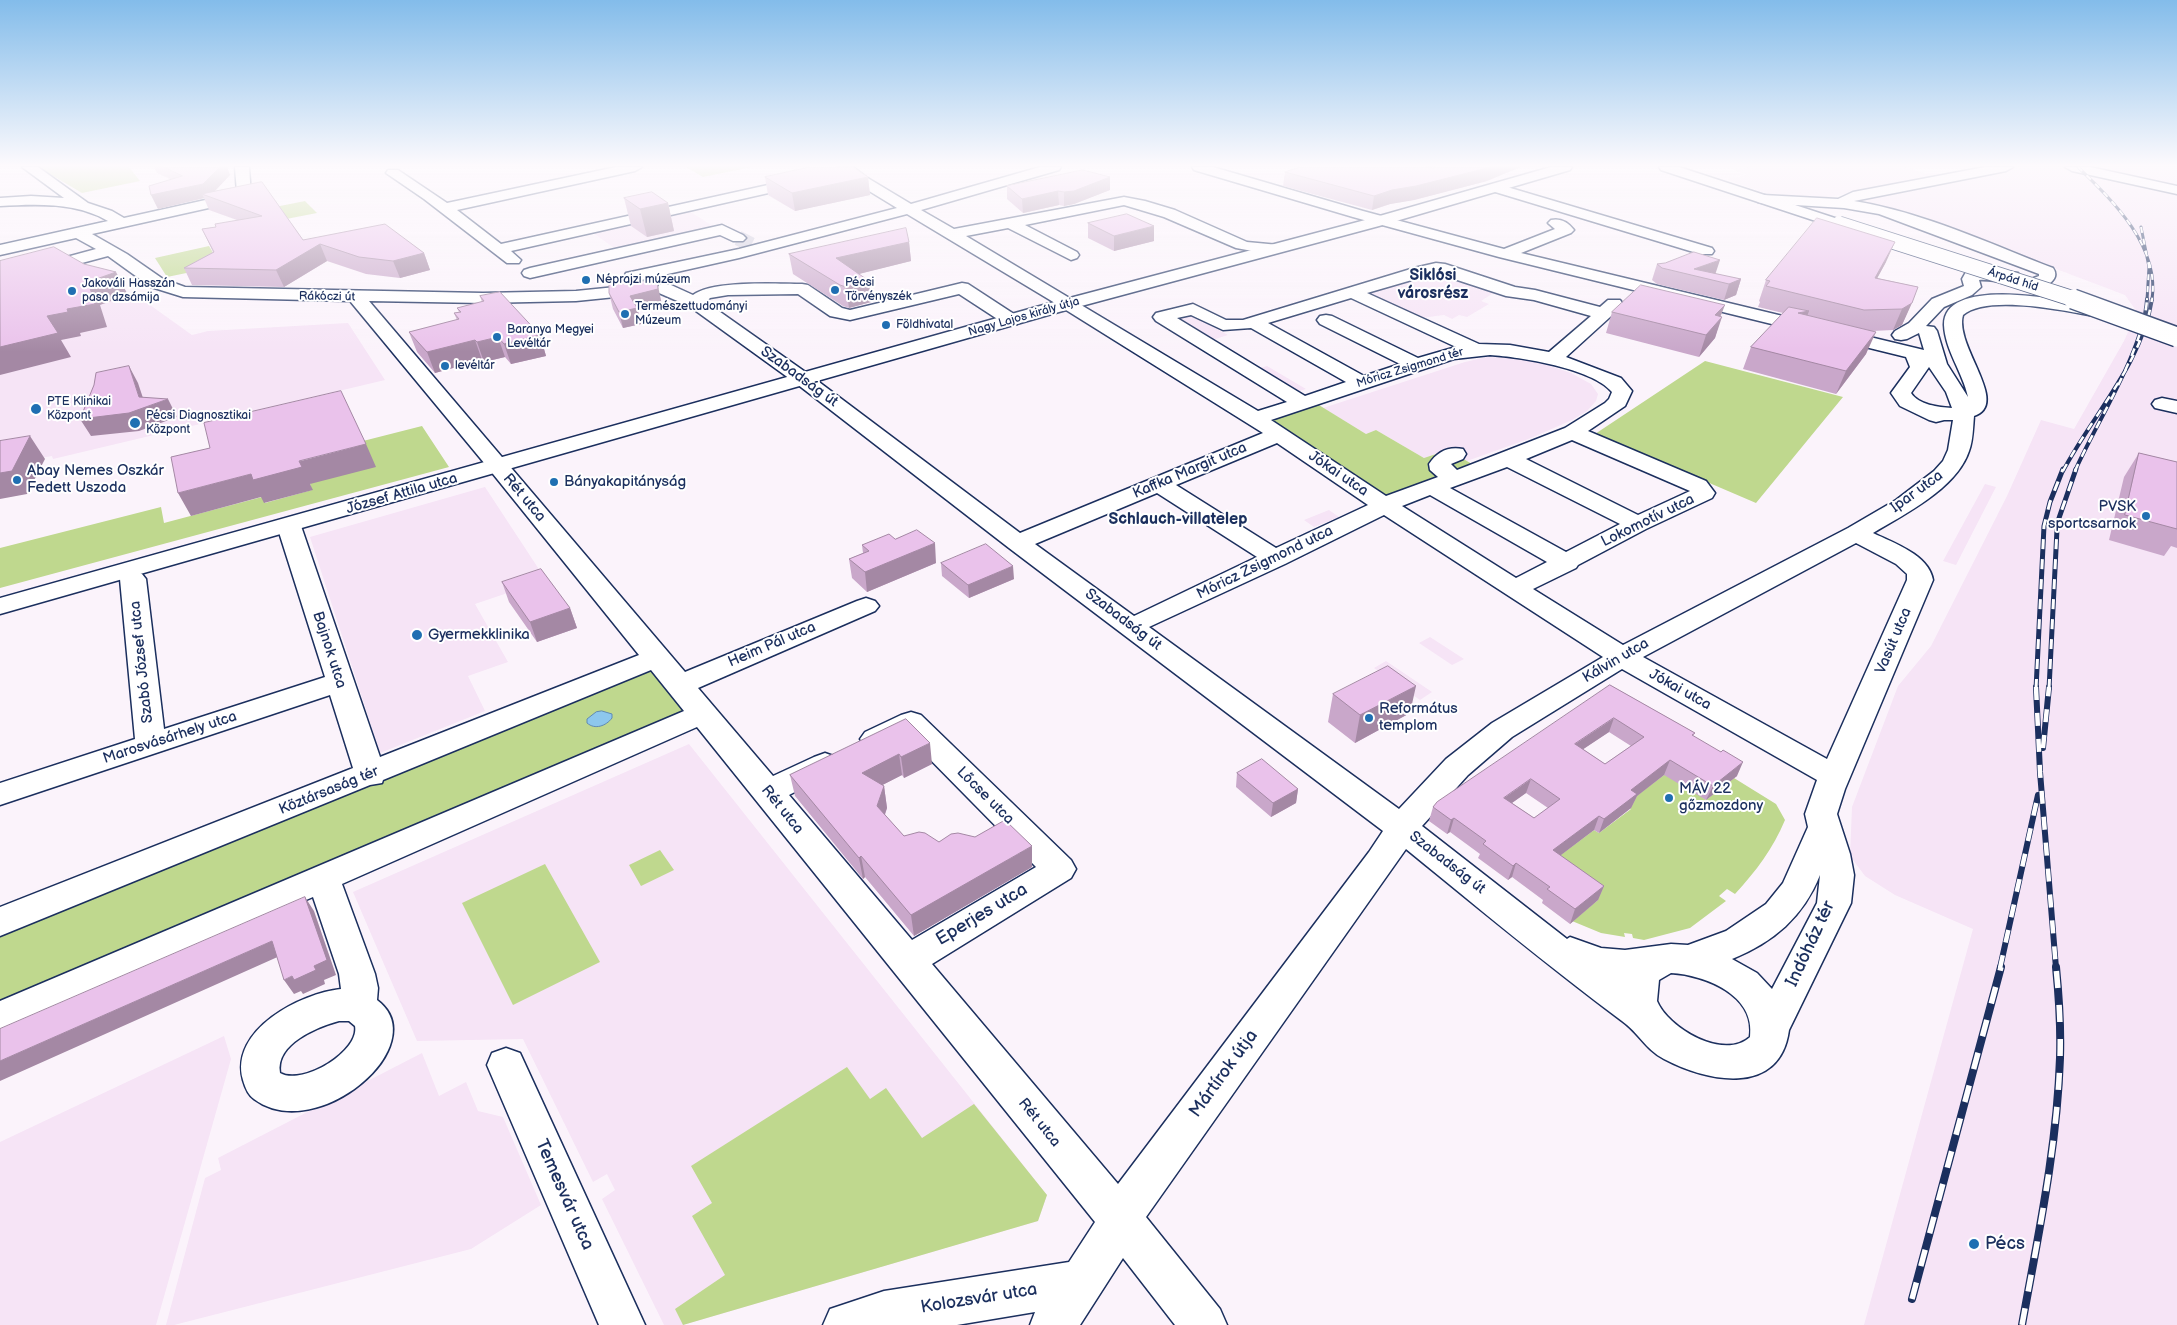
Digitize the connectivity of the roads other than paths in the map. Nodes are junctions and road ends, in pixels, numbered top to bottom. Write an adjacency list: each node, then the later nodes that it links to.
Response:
1 (95, 229): 15 (street)
2 (474, 229): 18 (street)
3 (588, 229): 18 (street)
4 (834, 229): 24 (street, Rákóczi út)
5 (944, 229): 16 (street, Jókai utca)
6 (978, 229): 16 (street)
7 (1023, 229): 23 (street)
8 (1204, 229): 21 (street)
9 (1346, 229): 21 (street, Nagy Lajos király útja)
10 (1412, 229): 22 (street)
11 (1564, 229): 22 (street)
12 (1631, 229): 25 (street)
13 (1855, 229): 47 (street, Árpád híd, bridge)
14 (1935, 229): 26 (street)
15 (79, 233): 19 (street); 20 (street, Rákóczi út)
16 (953, 234): 41 (street, Jókai utca)
17 (738, 238): 27 (street)
18 (498, 249): 27 (street)
19 (0, 250)
20 (109, 251): 29 (street); 39 (street, Rákóczi út)
21 (1243, 251): 41 (street, Nagy Lajos király útja)
22 (1505, 254): 30 (street)
23 (1071, 255)
24 (711, 261): 31 (street, Rákóczi út); 34 (street, Rákóczi út)
25 (1680, 261)
26 (2031, 264): 28 (street); 33 (street)
27 (530, 273): 37 (street)
28 (2005, 276): 32 (street); 33 (street)
29 (0, 280)
30 (1635, 281): 42 (street); 48 (street)
31 (666, 283): 34 (street, Rákóczi út); 37 (street, Rákóczi út); 40 (street, Szabadság út)
32 (1972, 283): 36 (street); 38 (street)
33 (2032, 285): 36 (street)
34 (580, 292): 37 (street, Rákóczi út)
35 (1352, 292): 42 (street); 45 (street); 50 (street)
36 (2000, 294): 38 (street)
37 (556, 296): 39 (street, Rákóczi út)
38 (1957, 296): 46 (street)
39 (356, 297): 66 (street, Rét utca)
40 (695, 302): 43 (street); 55 (street, Szabadság út)
41 (1070, 304): 43 (street, Nagy Lajos király útja); 60 (street, Jókai utca)
42 (1604, 314): 52 (street)
43 (1012, 320): 55 (street, Nagy Lajos király útja)
44 (1326, 320): 54 (street)
45 (1253, 322): 56 (street); 57 (street)
46 (1928, 322): 48 (street); 51 (street); 53 (street, Ipar utca)
47 (2139, 323): 49 (street, Árpád híd, bridge); 59 (street, bridge)
48 (1828, 332): 51 (street)
49 (2177, 337)
50 (1474, 349): 52 (street, Móricz Zsigmond tér); 54 (street, Móricz Zsigmond tér)
51 (1907, 351): 53 (street); 58 (street)
52 (1552, 360): 61 (street, Móricz Zsigmond tér)
53 (1937, 364): 59 (street, Ipar utca)
54 (1416, 365): 56 (street, Móricz Zsigmond tér)
55 (804, 380): 66 (street, József Attila utca); 74 (street, Szabadság út)
56 (1362, 383): 57 (street, Móricz Zsigmond tér)
57 (1303, 403): 60 (street, Móricz Zsigmond tér)
58 (1921, 409): 59 (street); 63 (street)
59 (1964, 414): 63 (street, Ipar utca)
60 (1255, 419): 62 (street, Jókai utca)
61 (1572, 432): 65 (street, Móricz Zsigmond tér); 71 (street, Lokomotív utca)
62 (1279, 434): 68 (street, Kaffka Margit utca); 70 (street, Jókai utca)
63 (1961, 439): 73 (street, Ipar utca)
64 (1456, 454): 67 (street)
65 (1508, 459): 67 (street, Móricz Zsigmond tér); 71 (street)
66 (498, 466): 72 (street, József Attila utca); 83 (street, Rét utca)
67 (1455, 478): 69 (street, Móricz Zsigmond tér)
68 (1159, 484): 74 (street, Kaffka Margit utca); 75 (street)
69 (1432, 487): 70 (street, Móricz Zsigmond tér); 76 (street)
70 (1384, 505): 75 (street, Móricz Zsigmond utca); 78 (street, Jókai utca)
71 (1638, 524): 76 (street, Lokomotív utca)
72 (289, 526): 79 (street, József Attila utca); 84 (street, Bajnok utca)
73 (1856, 532): 82 (street, Kálvin utca); 89 (street, Vasút utca)
74 (1018, 543): 93 (street, Szabadság út)
75 (1276, 558): 81 (street, Móricz Zsigmond utca)
76 (1567, 562): 78 (street, Lokomotív utca)
77 (133, 579): 87 (street, Szabó József utca)
78 (1514, 589): 82 (street, Jókai utca)
79 (0, 606)
80 (866, 606): 85 (street, Heim Pál utca)
81 (1144, 620)
82 (1622, 657): 89 (street, Jókai utca); 93 (street, Kálvin utca)
83 (657, 658): 85 (street, Rét utca); 88 (street, Köztársaság tér)
84 (340, 682): 87 (street, Marosvásárhely utca); 88 (street, Bajnok utca)
85 (679, 685): 86 (street, Rét utca)
86 (702, 714): 90 (street, Rét utca); 95 (street)
87 (150, 745): 91 (street, Marosvásárhely utca)
88 (371, 775): 96 (street, Köztársaság tér)
89 (1834, 776): 92 (street, Indóház tér)
90 (767, 792): 94 (street, Lőcse utca); 99 (street, Rét utca)
91 (0, 794)
92 (1824, 827): 98 (street, Indóház tér); 103 (street, Indóház tér)
93 (1402, 828): 97 (street, Szabadság út); 105 (street, Mártírok útja)
94 (1058, 869): 99 (street, Eperjes utca)
95 (323, 878): 100 (street); 102 (street)
96 (0, 922)
97 (1548, 943): 98 (street, Szabadság út); 101 (street, Szabadság út)
98 (1677, 960): 101 (street, Indóház tér); 103 (street)
99 (906, 962): 105 (street, Rét utca)
100 (357, 1006)
101 (1646, 1017): 103 (street, Indóház tér)
102 (0, 1018)
103 (1770, 1029)
104 (506, 1065): 108 (street, Temesvár utca)
105 (1119, 1221): 106 (street, Mártírok útja); 110 (street, Rét utca)
106 (1082, 1282): 107 (street, Kolozsvár utca); 109 (street, Mártírok útja)
107 (877, 1321)
108 (622, 1325)
109 (1053, 1325)
110 (1204, 1325)

